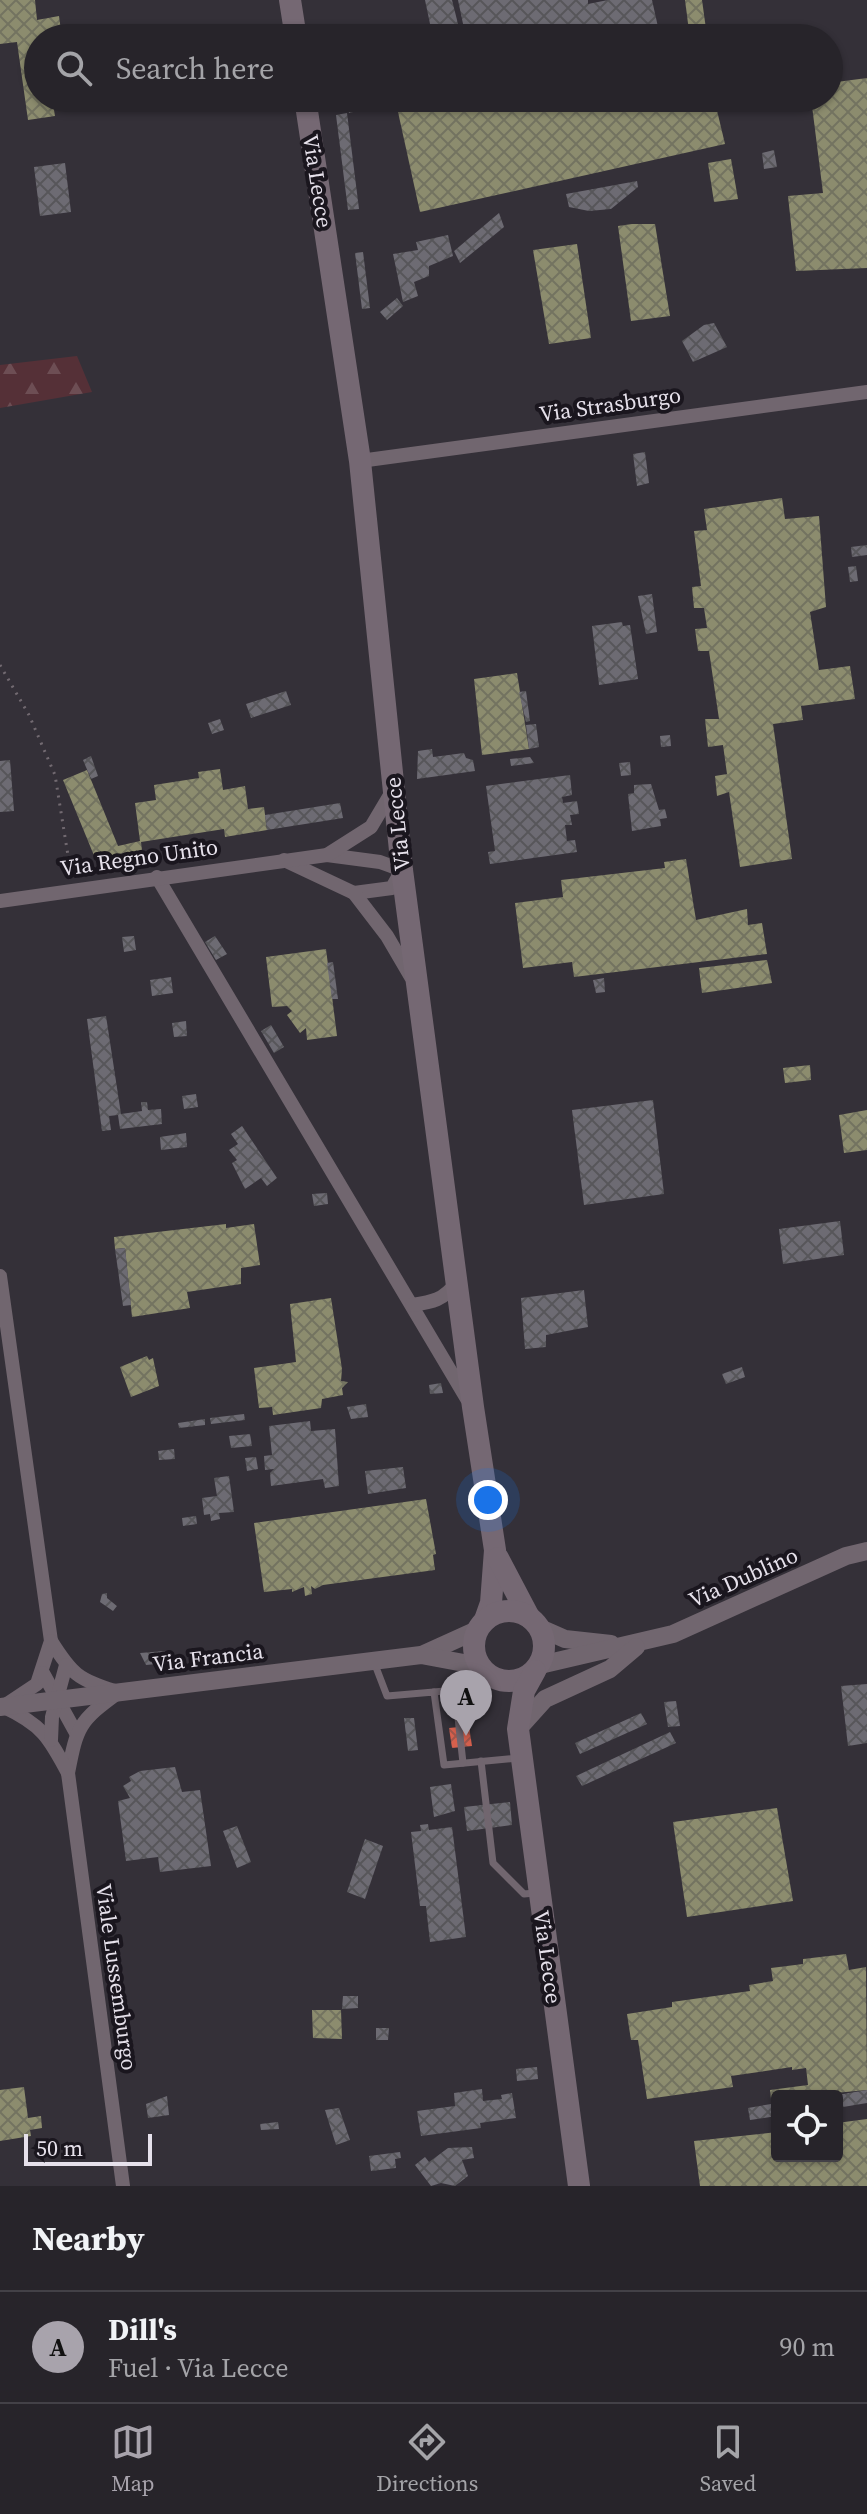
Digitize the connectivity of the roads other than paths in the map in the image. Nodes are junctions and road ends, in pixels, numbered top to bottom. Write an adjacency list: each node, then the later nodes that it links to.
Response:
1 (290, 0): 2 (main road)
2 (294, 24)
3 (307, 112): 5 (main road, Via Lecce)
4 (867, 392): 5 (street, Via Strasburgo)
5 (360, 461): 6 (main road, Via Lecce)
6 (393, 789): 7 (street); 9 (main road, Via Lecce)
7 (327, 855): 8 (street, Via Regno Unito); 9 (street)
8 (283, 860): 10 (street, Via Regno Unito); 11 (street)
9 (402, 870): 11 (street); 13 (main road, Via Lecce)
10 (157, 877): 12 (street, Via Regno Unito); 16 (street)
11 (354, 893): 13 (street)
12 (1, 902)
13 (418, 988): 15 (main road, Via Lecce)
14 (0, 1276): 22 (street)
15 (456, 1283): 16 (street); 17 (main road, Via Lecce)
16 (412, 1305): 17 (street)
17 (473, 1407): 18 (main road, Via Lecce)
18 (495, 1550): 20 (main road, Via Lecce); 21 (main road, Via Lecce)
19 (867, 1551): 23 (street, Via Dublino)
20 (535, 1622): 21 (main road); 23 (street, Via Dublino); 27 (main road)
21 (481, 1625): 24 (street); 28 (main road)
22 (51, 1641): 26 (street); 29 (street)
23 (638, 1645): 27 (street, Via Dublino); 34 (street, Via Dublino)
24 (421, 1655): 25 (street, Via Francia); 28 (street)
25 (374, 1660): 30 (street, Via Francia); 31 (lane)
26 (66, 1665): 30 (street); 32 (street)
27 (538, 1668): 28 (main road); 34 (main road, Via Lecce)
28 (485, 1671): 34 (main road, Via Lecce)
29 (43, 1673): 32 (street); 33 (street)
30 (119, 1692): 32 (street, Via Francia); 35 (street)
31 (434, 1692): 39 (lane); 39 (lane)
32 (59, 1699): 33 (street, Via Francia); 35 (street); 36 (street)
33 (2, 1707): 36 (street)
34 (518, 1729): 37 (main road, Via Lecce)
35 (76, 1733): 40 (street)
36 (51, 1740): 40 (street)
37 (523, 1757): 38 (lane); 41 (main road, Via Lecce)
38 (481, 1761): 39 (lane); 41 (lane)
39 (463, 1763)
40 (68, 1773): 42 (street, Viale Lussemburgo)
41 (539, 1893): 43 (main road, Via Lecce)
42 (123, 2186)
43 (579, 2186)

